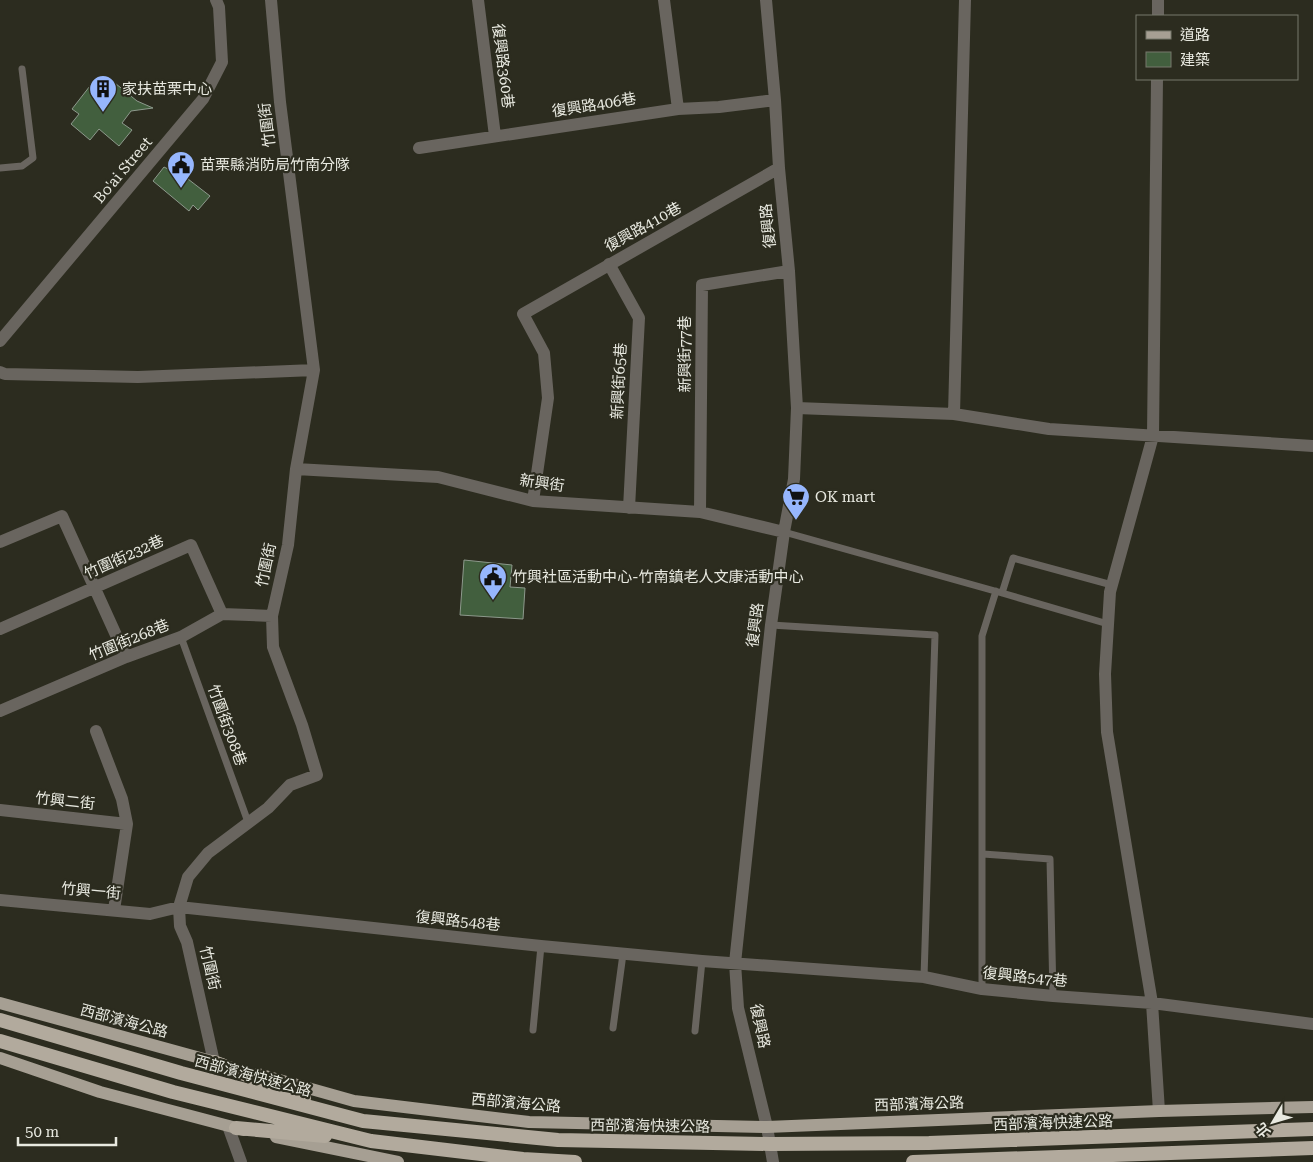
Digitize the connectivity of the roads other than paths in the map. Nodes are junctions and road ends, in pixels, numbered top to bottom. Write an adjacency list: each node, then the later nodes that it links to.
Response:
1 (216, 0): 19 (street, Bo'ai Street)
2 (271, 0): 20 (street, 竹圍街)
3 (478, 0): 13 (street, 復興路360巷)
4 (664, 0): 12 (street)
5 (766, 0): 11 (street, 復興路)
6 (965, 0): 23 (street)
7 (1158, 0): 8 (street)
8 (1158, 15)
9 (22, 69): 15 (lane)
10 (1157, 80): 24 (street)
11 (775, 100): 12 (street, 復興路406巷); 16 (street, 復興路)
12 (678, 109): 13 (street, 復興路406巷)
13 (495, 136): 14 (street, 復興路406巷)
14 (419, 148)
15 (0, 168)
16 (779, 168): 17 (street, 復興路410巷); 18 (street, 復興路)
17 (609, 264): 27 (street, 復興路410巷); 28 (street, 新興街65巷)
18 (789, 272): 22 (street, 復興路); 29 (street, 新興街77巷)
19 (0, 341)
20 (314, 370): 21 (street); 26 (street, 竹圍街)
21 (0, 372)
22 (797, 408): 23 (street); 30 (street, 復興路)
23 (954, 414): 24 (street)
24 (1154, 436): 25 (street); 32 (street)
25 (1313, 446)
26 (296, 469): 27 (street, 新興街); 36 (street, 竹圍街)
27 (534, 500): 28 (street, 新興街)
28 (629, 508): 29 (street, 新興街)
29 (700, 512): 30 (street, 新興街)
30 (784, 532): 34 (lane); 38 (street, 復興路)
31 (0, 542): 33 (street)
32 (1112, 585): 34 (lane); 37 (street)
33 (95, 588): 35 (street, 竹圍街232巷); 39 (street, 竹圍街232巷); 41 (street)
34 (999, 592): 37 (lane); 47 (lane)
35 (222, 614): 36 (street); 40 (street, 竹圍街268巷)
36 (272, 616): 45 (street, 竹圍街)
37 (1108, 624): 59 (street)
38 (770, 625): 54 (street, 復興路); 55 (lane)
39 (0, 629)
40 (181, 637): 41 (street, 竹圍街268巷); 45 (lane, 竹圍街308巷)
41 (126, 657): 42 (street, 竹圍街268巷)
42 (0, 711)
43 (96, 731): 46 (street)
44 (0, 810): 46 (street, 竹興二街)
45 (248, 822): 49 (street, 竹圍街)
46 (127, 824): 50 (street)
47 (983, 854): 56 (lane); 57 (lane)
48 (0, 900): 50 (street, 竹興一街)
49 (178, 907): 50 (street, 竹興一街); 51 (street, 復興路548巷); 67 (street, 竹圍街)
50 (114, 910)
51 (540, 946): 52 (street, 復興路548巷); 63 (lane)
52 (622, 954): 53 (street, 復興路548巷); 62 (lane)
53 (702, 961): 54 (street, 復興路548巷); 64 (lane)
54 (735, 963): 55 (street, 復興路547巷); 72 (street, 復興路)
55 (924, 977): 56 (street, 復興路547巷)
56 (982, 989): 57 (street, 復興路547巷)
57 (1052, 996): 59 (street, 復興路547巷)
58 (0, 1003): 67 (main road, 西部濱海公路)
59 (1152, 1003): 61 (street, 復興路547巷); 69 (street)
60 (0, 1020): 70 (highway, 西部濱海快速公路)
61 (1313, 1024)
62 (613, 1028)
63 (533, 1030)
64 (695, 1031)
65 (0, 1041): 74 (highway)
66 (0, 1058): 71 (main road)
67 (214, 1062): 70 (highway); 72 (main road, 西部濱海公路)
68 (1313, 1107): 69 (main road, 西部濱海公路)
69 (1159, 1111): 72 (main road, 西部濱海公路)
70 (363, 1121): 75 (highway, 西部濱海快速公路)
71 (232, 1127): 74 (highway); 77 (street); 78 (main road)
72 (767, 1127): 75 (street, 復興路)
73 (1313, 1129): 75 (highway, 西部濱海快速公路)
74 (371, 1140): 79 (highway)
75 (770, 1144): 80 (street, 復興路)
76 (1313, 1148): 81 (highway)
77 (241, 1162)
78 (398, 1162)
79 (575, 1162)
80 (773, 1162)
81 (912, 1162)

